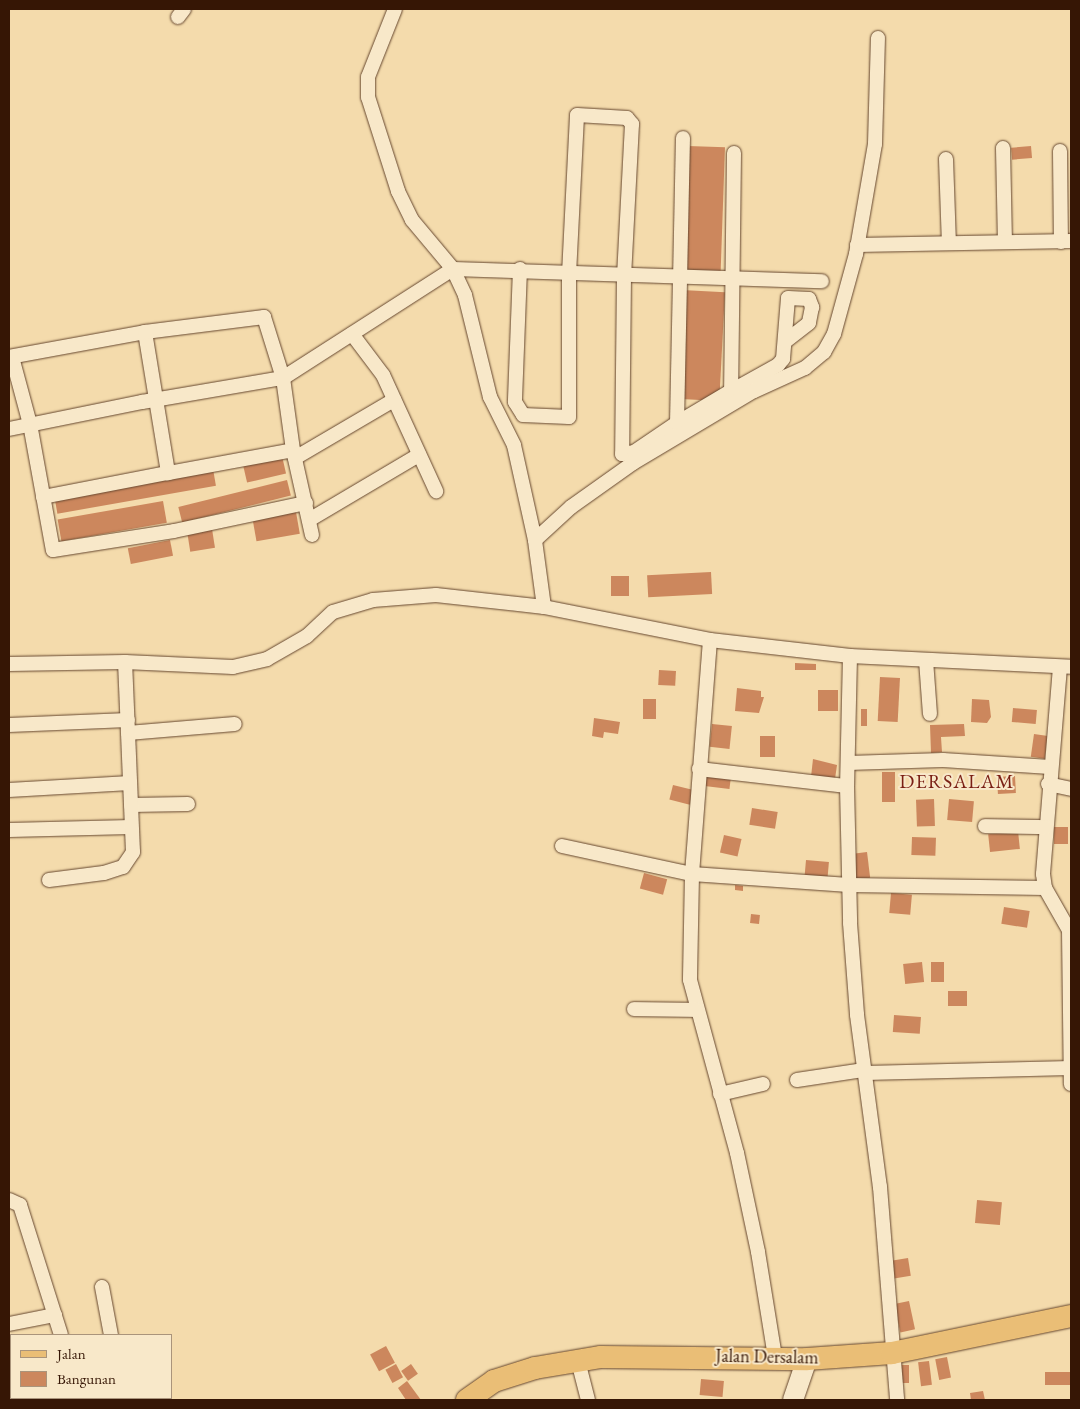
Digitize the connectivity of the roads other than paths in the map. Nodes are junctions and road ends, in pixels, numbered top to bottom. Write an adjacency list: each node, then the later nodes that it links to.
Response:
1 (395, 9): 12 (street)
2 (878, 38): 11 (street)
3 (684, 138): 16 (street)
4 (1002, 148): 8 (street)
5 (1060, 151): 9 (street)
6 (734, 153): 17 (street)
7 (946, 159): 10 (street)
8 (1004, 242): 9 (street); 10 (street)
9 (1066, 242)
10 (949, 243): 11 (street)
11 (857, 245): 38 (street)
12 (453, 269): 13 (street); 20 (street); 38 (street)
13 (520, 269): 14 (street); 14 (street)
14 (569, 274): 15 (street); 15 (street)
15 (624, 276): 16 (street); 27 (street)
16 (678, 278): 17 (street); 27 (street)
17 (732, 281): 18 (street); 24 (street)
18 (822, 282)
19 (144, 332): 22 (street); 23 (street); 25 (street)
20 (352, 334): 23 (street); 26 (street)
21 (786, 341): 24 (street)
22 (10, 357): 28 (street)
23 (283, 378): 25 (street); 30 (street)
24 (731, 391): 27 (street)
25 (158, 399): 28 (street); 32 (street)
26 (394, 400): 30 (street); 31 (street)
27 (677, 423)
28 (30, 424): 29 (street); 34 (street)
29 (9, 429)
30 (294, 454): 32 (street); 35 (street)
31 (419, 455): 33 (street); 36 (street)
32 (168, 473): 34 (street)
33 (436, 491)
34 (43, 497): 35 (street)
35 (306, 502): 36 (street)
36 (309, 520): 37 (street)
37 (312, 535)
38 (535, 540): 39 (street)
39 (544, 607): 40 (street); 43 (street)
40 (710, 640): 41 (street); 52 (street)
41 (850, 656): 42 (street); 50 (street)
42 (926, 660): 45 (street); 46 (street)
43 (125, 662): 44 (street); 49 (street)
44 (9, 664)
45 (1066, 667): 51 (street)
46 (930, 714)
47 (236, 724): 49 (street)
48 (9, 725): 49 (street)
49 (128, 727): 53 (street)
50 (848, 763): 51 (street); 55 (street)
51 (1050, 767): 54 (street)
52 (699, 769): 55 (street); 65 (street)
53 (130, 783): 57 (street); 59 (street)
54 (1048, 784): 56 (street); 62 (street)
55 (847, 786): 67 (street)
56 (1071, 789)
57 (9, 790)
58 (188, 804): 59 (street)
59 (131, 805): 60 (street)
60 (131, 826): 63 (street); 66 (street)
61 (985, 826): 62 (street)
62 (1045, 827): 68 (street)
63 (9, 830)
64 (562, 846): 65 (street)
65 (692, 874): 67 (street); 70 (street)
66 (49, 880)
67 (849, 885): 68 (street); 72 (street)
68 (1045, 888): 71 (street)
69 (634, 1009): 70 (street)
70 (696, 1010): 76 (street)
71 (1070, 1068): 72 (street); 75 (street)
72 (865, 1072): 73 (street); 84 (street)
73 (797, 1080)
74 (763, 1084): 76 (street)
75 (1071, 1084)
76 (720, 1094): 85 (street)
77 (9, 1200): 79 (street)
78 (102, 1287): 83 (street)
79 (55, 1315): 81 (street); 82 (street)
80 (1071, 1316): 84 (main road, Jalan Dersalam)
81 (9, 1324)
82 (61, 1334)
83 (111, 1334)
84 (892, 1353): 86 (main road, Jalan Dersalam); 91 (street)
85 (775, 1357): 86 (main road, Jalan Dersalam); 87 (main road, Jalan Dersalam)
86 (807, 1359): 90 (street)
87 (578, 1361): 88 (main road, Jalan Dersalam); 89 (street)
88 (467, 1400)
89 (588, 1400)
90 (793, 1400)
91 (897, 1400)

